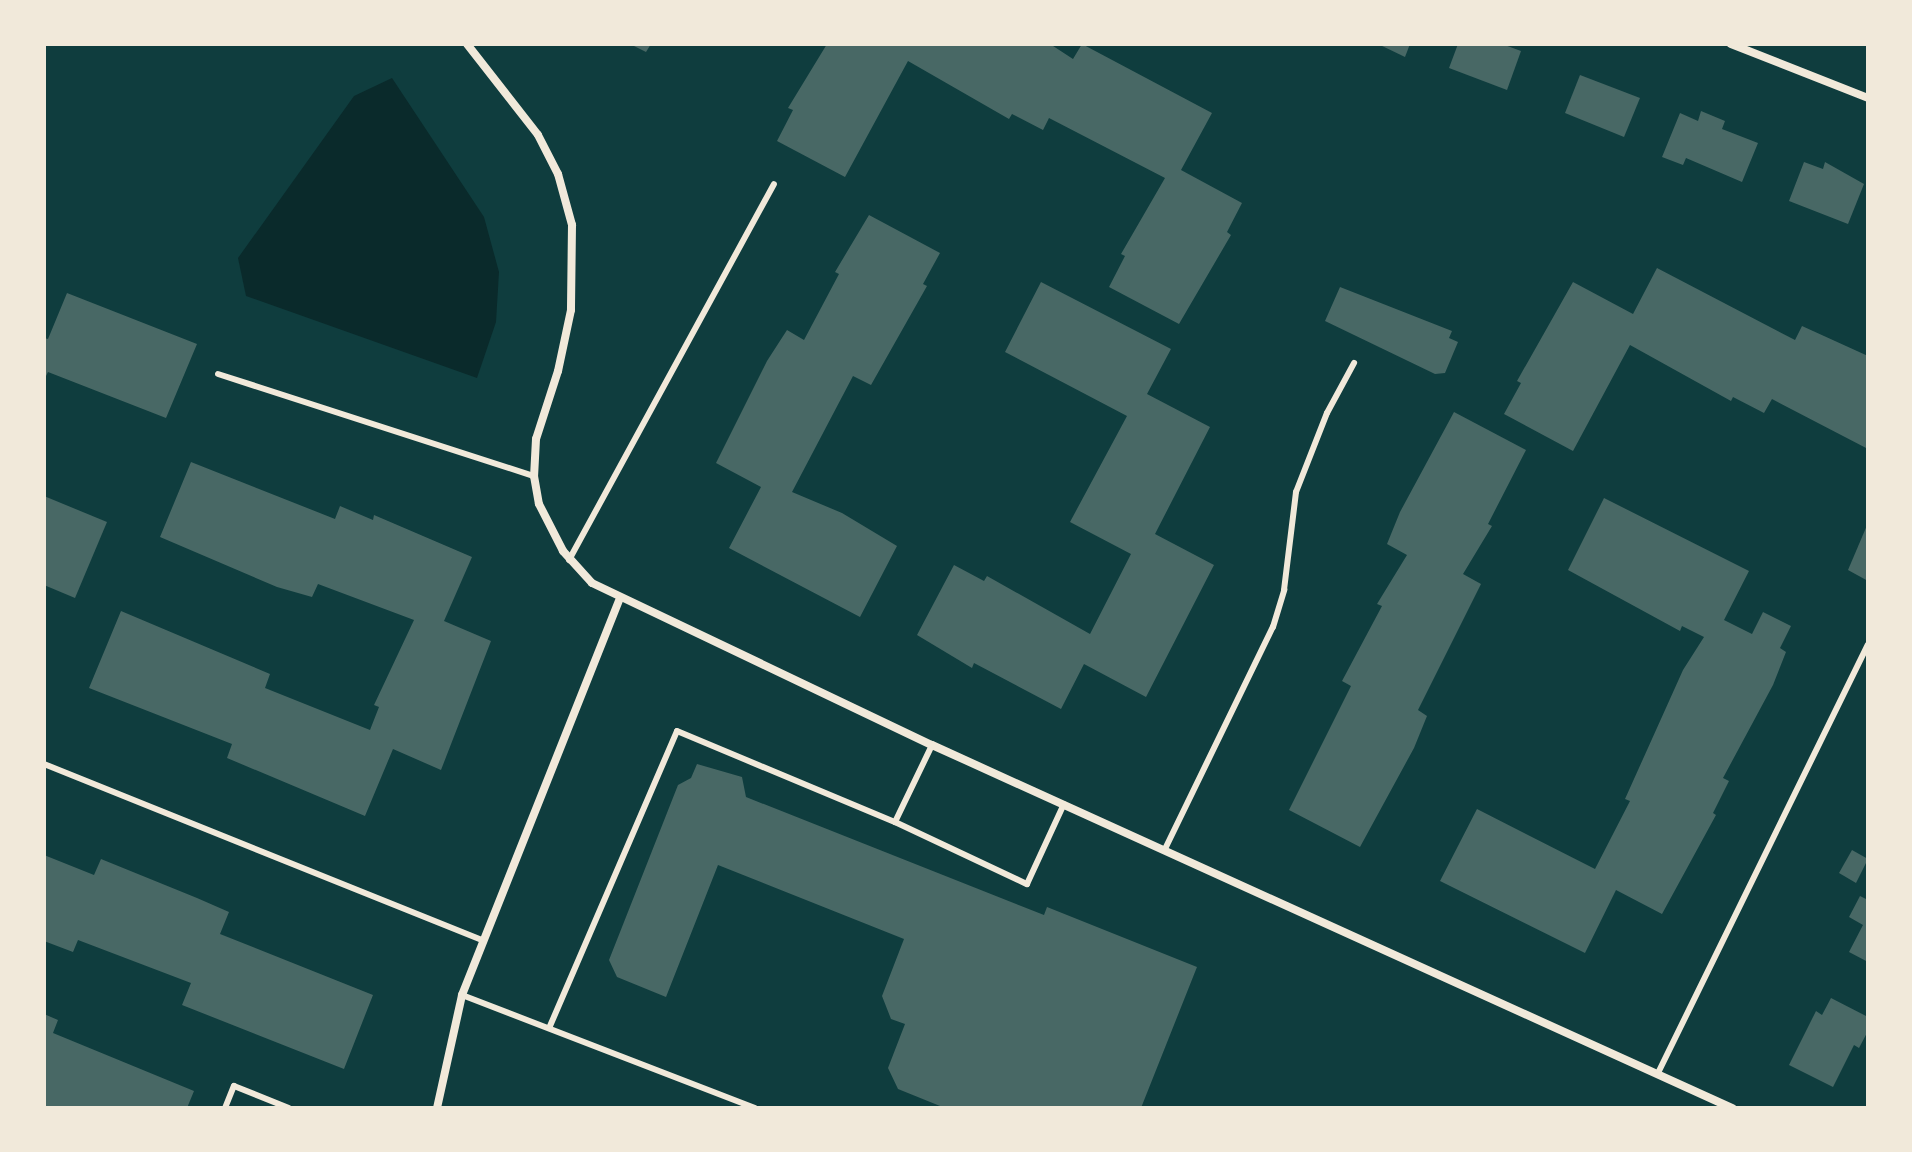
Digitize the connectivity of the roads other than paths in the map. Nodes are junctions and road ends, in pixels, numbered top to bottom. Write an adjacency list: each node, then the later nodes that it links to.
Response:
1 (467, 44): 7 (street)
2 (1731, 44): 3 (street)
3 (1868, 98)
4 (774, 184): 8 (lane)
5 (1354, 363): 15 (lane)
6 (218, 374): 7 (lane)
7 (534, 476): 8 (street)
8 (569, 560): 9 (street)
9 (619, 600): 11 (street); 16 (street)
10 (1868, 645): 19 (lane)
11 (932, 745): 13 (street); 14 (lane)
12 (44, 764): 16 (lane)
13 (1064, 804): 14 (lane); 15 (street)
14 (895, 822): 18 (lane)
15 (1165, 849): 19 (street)
16 (484, 941): 17 (street)
17 (462, 995): 18 (lane); 22 (street)
18 (550, 1026): 23 (lane)
19 (1658, 1073): 24 (street)
20 (225, 1108): 21 (lane)
21 (289, 1108)
22 (437, 1108)
23 (755, 1108)
24 (1732, 1108)

